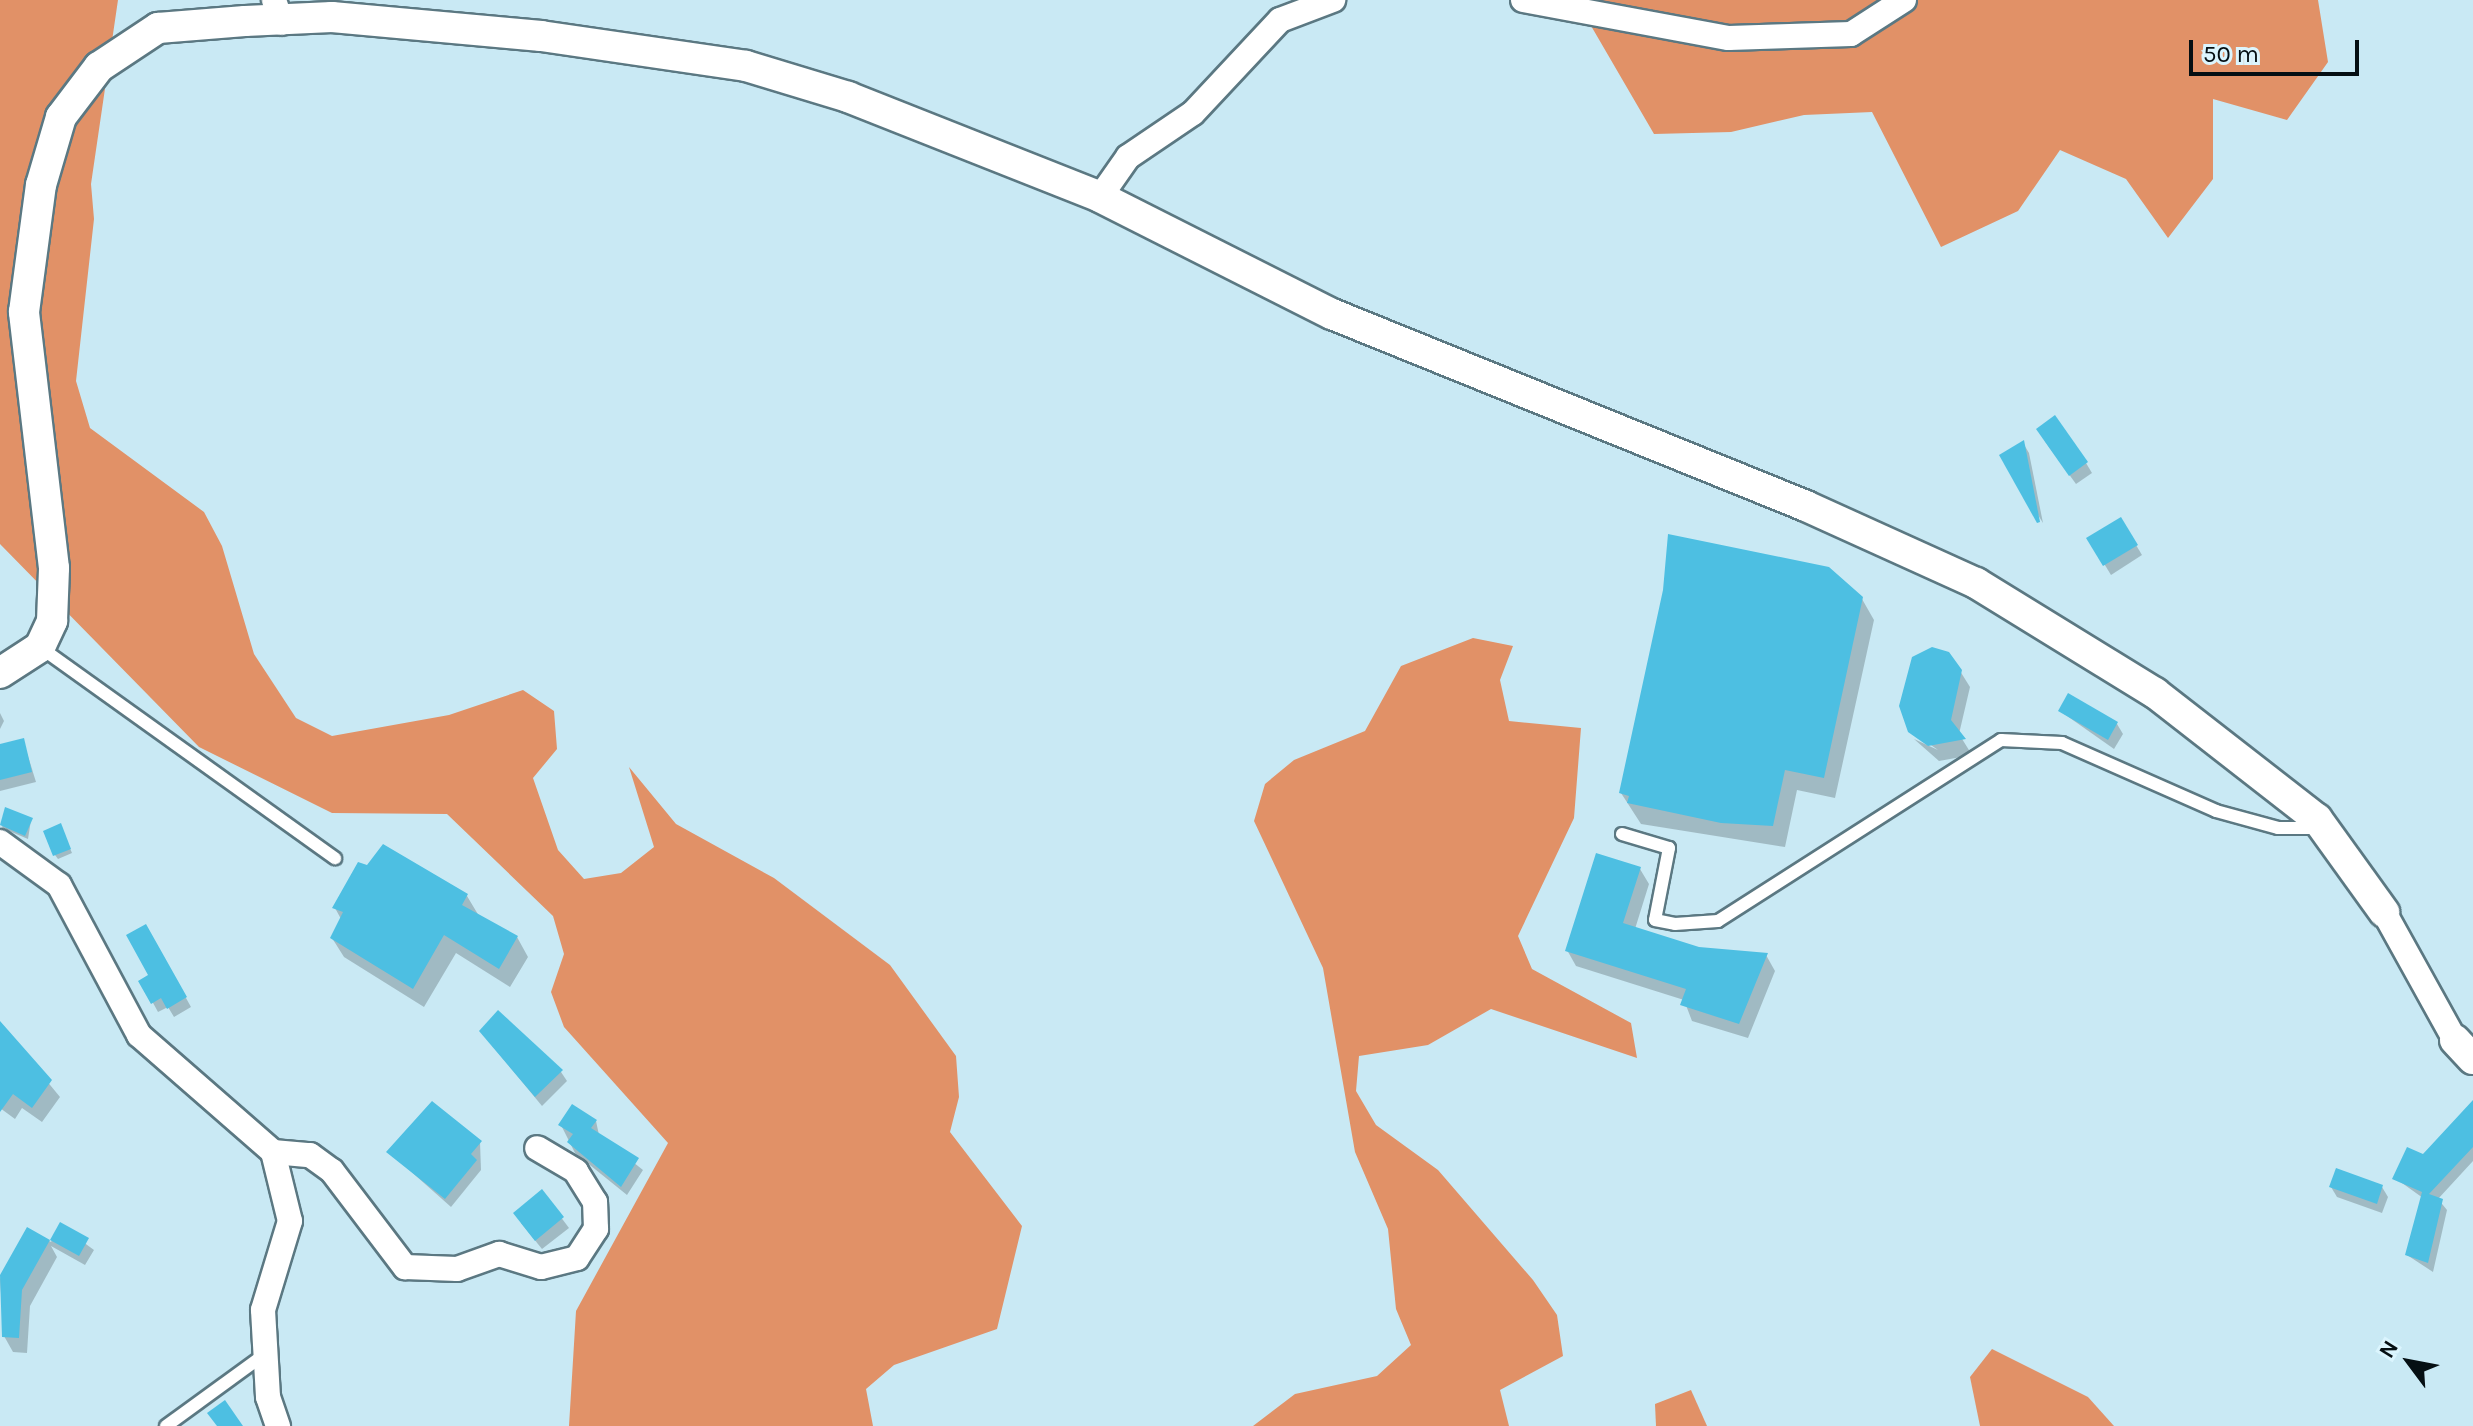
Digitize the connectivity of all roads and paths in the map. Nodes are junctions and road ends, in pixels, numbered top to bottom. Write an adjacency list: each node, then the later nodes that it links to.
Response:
1 (1333, 0): 5 (street)
2 (1523, 0): 3 (street)
3 (1904, 0)
4 (278, 11): 5 (street); 6 (street)
5 (1100, 197): 8 (street)
6 (40, 647): 7 (street); 11 (lane)
7 (0, 673)
8 (2323, 827): 9 (lane); 12 (street)
9 (1622, 834)
10 (0, 842): 15 (street)
11 (335, 858)
12 (2384, 912): 13 (street)
13 (2464, 1049)
14 (537, 1148): 15 (street)
15 (273, 1152): 16 (street)
16 (265, 1354): 17 (lane); 18 (street)
17 (166, 1426)
18 (278, 1426)

